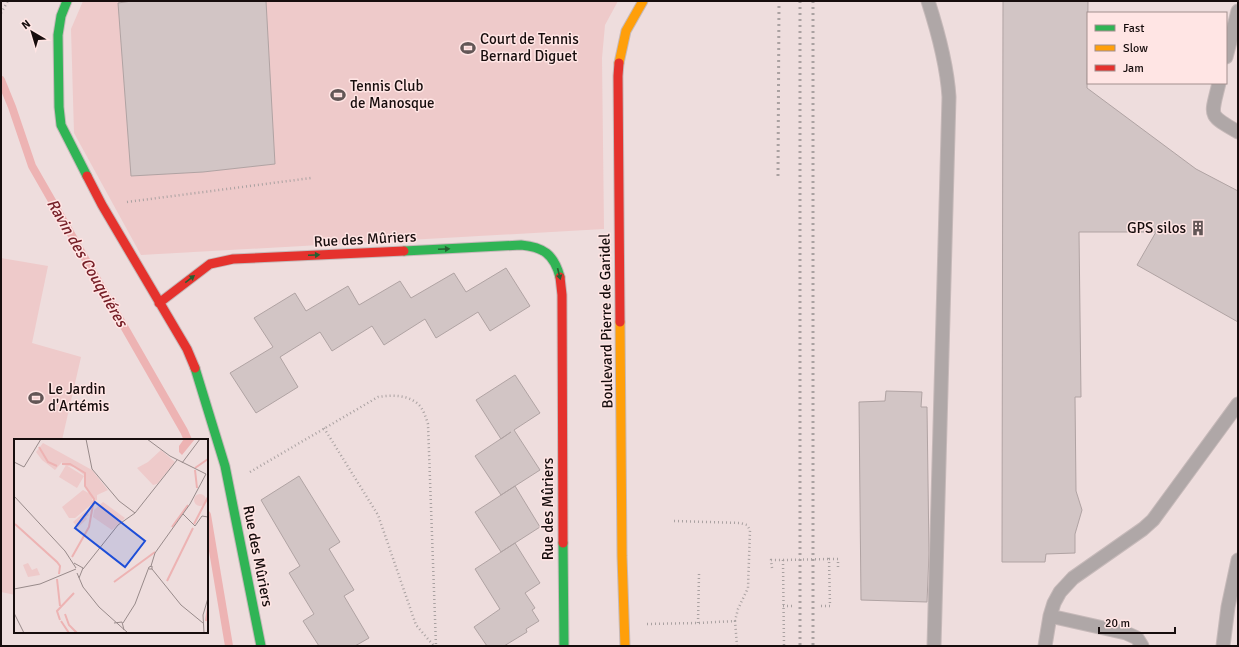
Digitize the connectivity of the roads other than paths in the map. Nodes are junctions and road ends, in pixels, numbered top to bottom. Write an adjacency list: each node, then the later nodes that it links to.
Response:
1 (67, 1): 8 (street)
2 (643, 1): 14 (street, Boulevard Pierre de Garidel)
3 (928, 1): 15 (lane)
4 (1238, 11): 5 (lane)
5 (1227, 53)
6 (1219, 84): 7 (lane)
7 (1238, 132)
8 (159, 303): 12 (street, Rue des Mûriers); 13 (street, Rue des Mûriers, one-way to 13)
9 (1238, 404): 11 (lane)
10 (1238, 560): 18 (lane)
11 (1050, 616): 16 (lane); 17 (lane)
12 (261, 646)
13 (564, 646)
14 (625, 646)
15 (934, 646)
16 (1045, 646)
17 (1142, 646)
18 (1223, 646)

